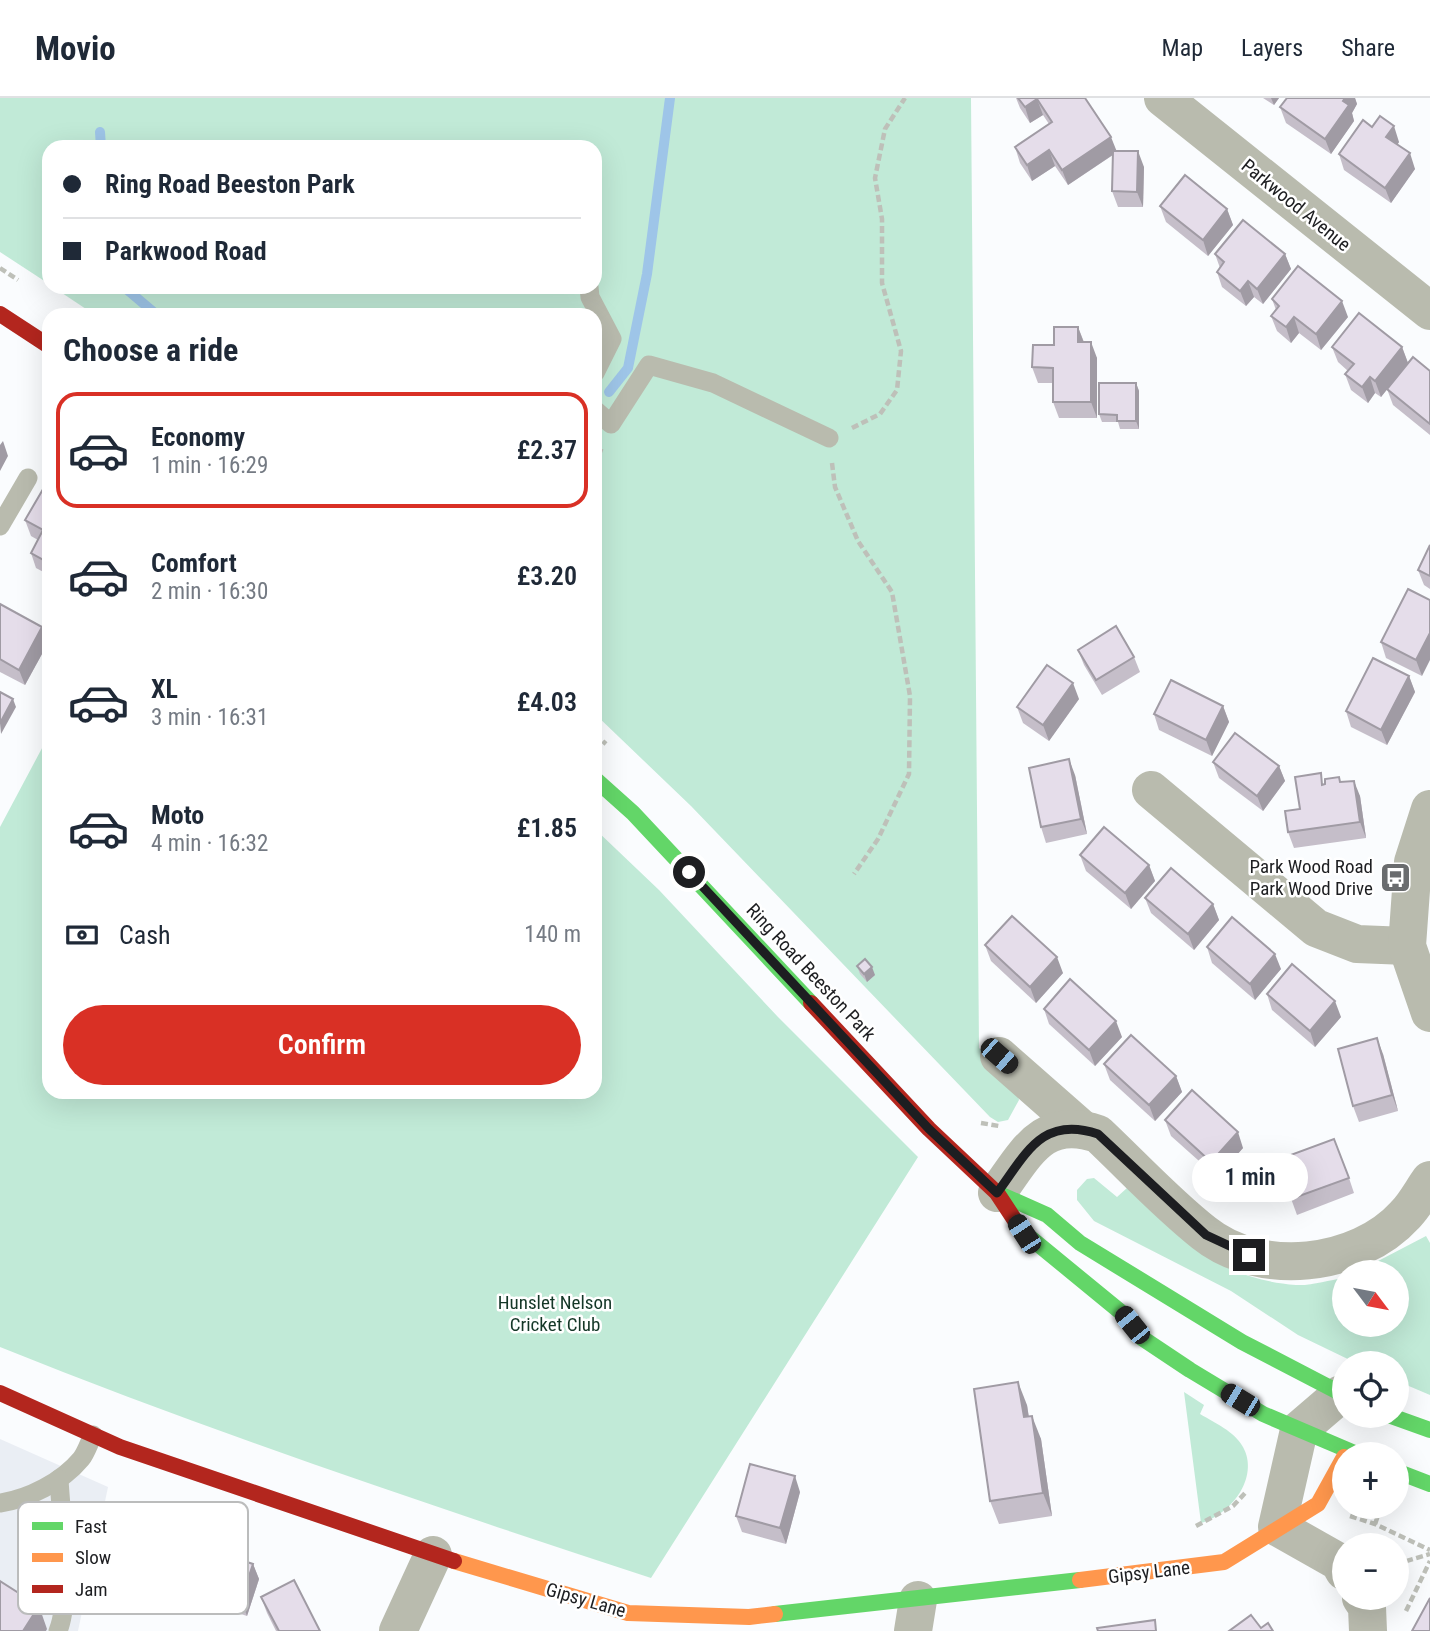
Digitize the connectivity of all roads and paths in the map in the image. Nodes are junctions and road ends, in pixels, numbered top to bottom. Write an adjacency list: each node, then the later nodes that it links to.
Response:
1 (905, 98): 9 (path)
2 (1163, 98): 3 (street, Parkwood Avenue)
3 (1430, 311)
4 (0, 314): 6 (street)
5 (602, 320): 7 (lane)
6 (42, 341)
7 (602, 359)
8 (602, 416): 9 (lane)
9 (829, 438): 17 (path)
10 (27, 478): 11 (lane)
11 (0, 526)
12 (602, 740): 13 (path)
13 (612, 748)
14 (602, 785): 25 (street, Ring Road Beeston Park)
15 (1151, 790): 18 (street)
16 (1430, 809): 18 (street)
17 (854, 874)
18 (1406, 946): 19 (street)
19 (1430, 1013)
20 (999, 1056): 22 (street)
21 (972, 1117): 23 (path)
22 (1082, 1129): 23 (street); 24 (street)
23 (1031, 1147): 25 (street)
24 (1430, 1180)
25 (997, 1193): 26 (street, Ring Road Beeston Park); 30 (street, Ring Road Beeston Park)
26 (1332, 1390)
27 (0, 1393): 32 (street, Gipsy Lane)
28 (1332, 1403): 30 (street)
29 (1409, 1422): 31 (street)
30 (1299, 1430): 33 (street, Ring Road Beeston Park); 44 (street)
31 (1430, 1430)
32 (93, 1435): 35 (lane); 46 (street, Gipsy Lane)
33 (1332, 1446)
34 (1409, 1476): 38 (street)
35 (59, 1479): 39 (lane); 40 (lane)
36 (1332, 1481): 44 (street, Gipsy Lane)
37 (1251, 1483): 50 (path)
38 (1430, 1484)
39 (60, 1502)
40 (0, 1503)
41 (1359, 1519): 43 (path)
42 (1377, 1519): 43 (path)
43 (1375, 1524): 45 (path)
44 (1277, 1527): 47 (street); 50 (street, Gipsy Lane)
45 (1430, 1552): 48 (path)
46 (433, 1555): 53 (street, Gipsy Lane); 56 (street)
47 (1332, 1558)
48 (1409, 1559)
49 (1430, 1561): 54 (path)
50 (1198, 1565): 53 (street, Gipsy Lane)
51 (1370, 1610): 54 (street)
52 (63, 1614): 55 (lane)
53 (916, 1616)
54 (1385, 1625)
55 (58, 1631)
56 (398, 1631)

